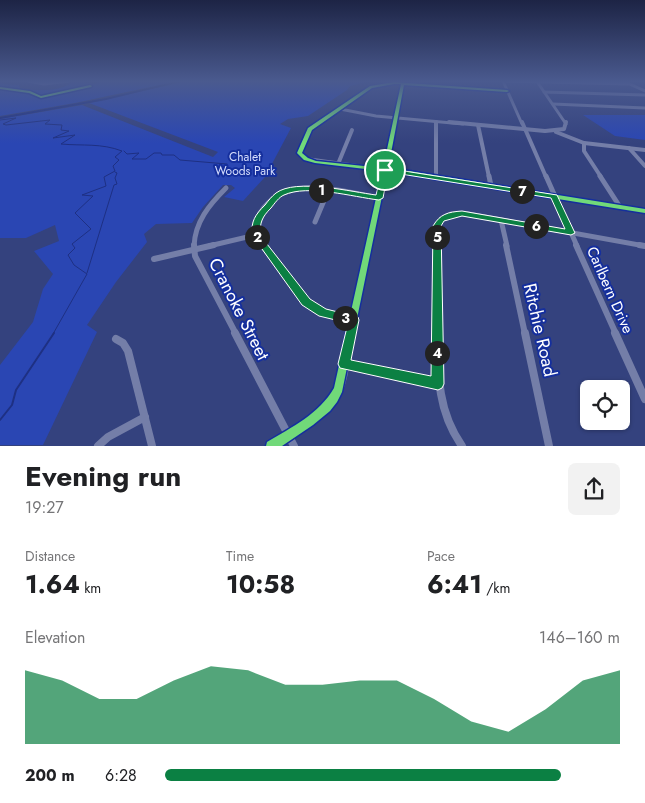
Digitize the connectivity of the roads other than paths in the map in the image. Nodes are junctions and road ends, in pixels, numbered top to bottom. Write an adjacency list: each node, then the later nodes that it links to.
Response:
1 (349, 102): 6 (street)
2 (399, 102): 7 (street)
3 (512, 102): 11 (street, Carlbern Drive)
4 (553, 104): 5 (street); 12 (street)
5 (645, 108)
6 (340, 109): 7 (street); 16 (street)
7 (396, 118): 8 (street); 18 (street)
8 (436, 122): 9 (street); 19 (street)
9 (478, 125): 11 (street); 20 (street)
10 (352, 130): 16 (street)
11 (524, 130): 12 (street); 23 (street, Carlbern Drive)
12 (555, 131): 13 (street)
13 (584, 142): 14 (street); 25 (street)
14 (629, 148): 15 (street); 17 (street)
15 (645, 150)
16 (338, 164): 18 (street)
17 (645, 166)
18 (385, 170): 19 (street); 24 (street)
19 (436, 177): 20 (street)
20 (492, 186): 23 (street)
21 (226, 188): 32 (street, Cranoke Street)
22 (328, 191): 24 (street); 28 (street); 30 (street)
23 (554, 196): 25 (street); 29 (street, Carlbern Drive)
24 (379, 198): 34 (street)
25 (620, 207): 26 (street)
26 (645, 211)
27 (501, 220): 29 (street); 37 (street); 46 (street, Ritchie Road)
28 (315, 222)
29 (571, 233): 31 (street); 38 (street, Carlbern Drive)
30 (256, 235): 32 (street); 34 (street)
31 (645, 246)
32 (193, 248): 33 (street); 40 (street, Cranoke Street)
33 (154, 259)
34 (354, 320): 36 (street)
35 (116, 339): 39 (street)
36 (344, 364): 37 (street); 40 (street)
37 (438, 384): 45 (street)
38 (645, 399)
39 (144, 417): 41 (street); 42 (street)
40 (288, 434): 43 (street); 44 (street, Cranoke Street)
41 (98, 446)
42 (152, 446)
43 (271, 446)
44 (294, 446)
45 (462, 446)
46 (549, 446)

